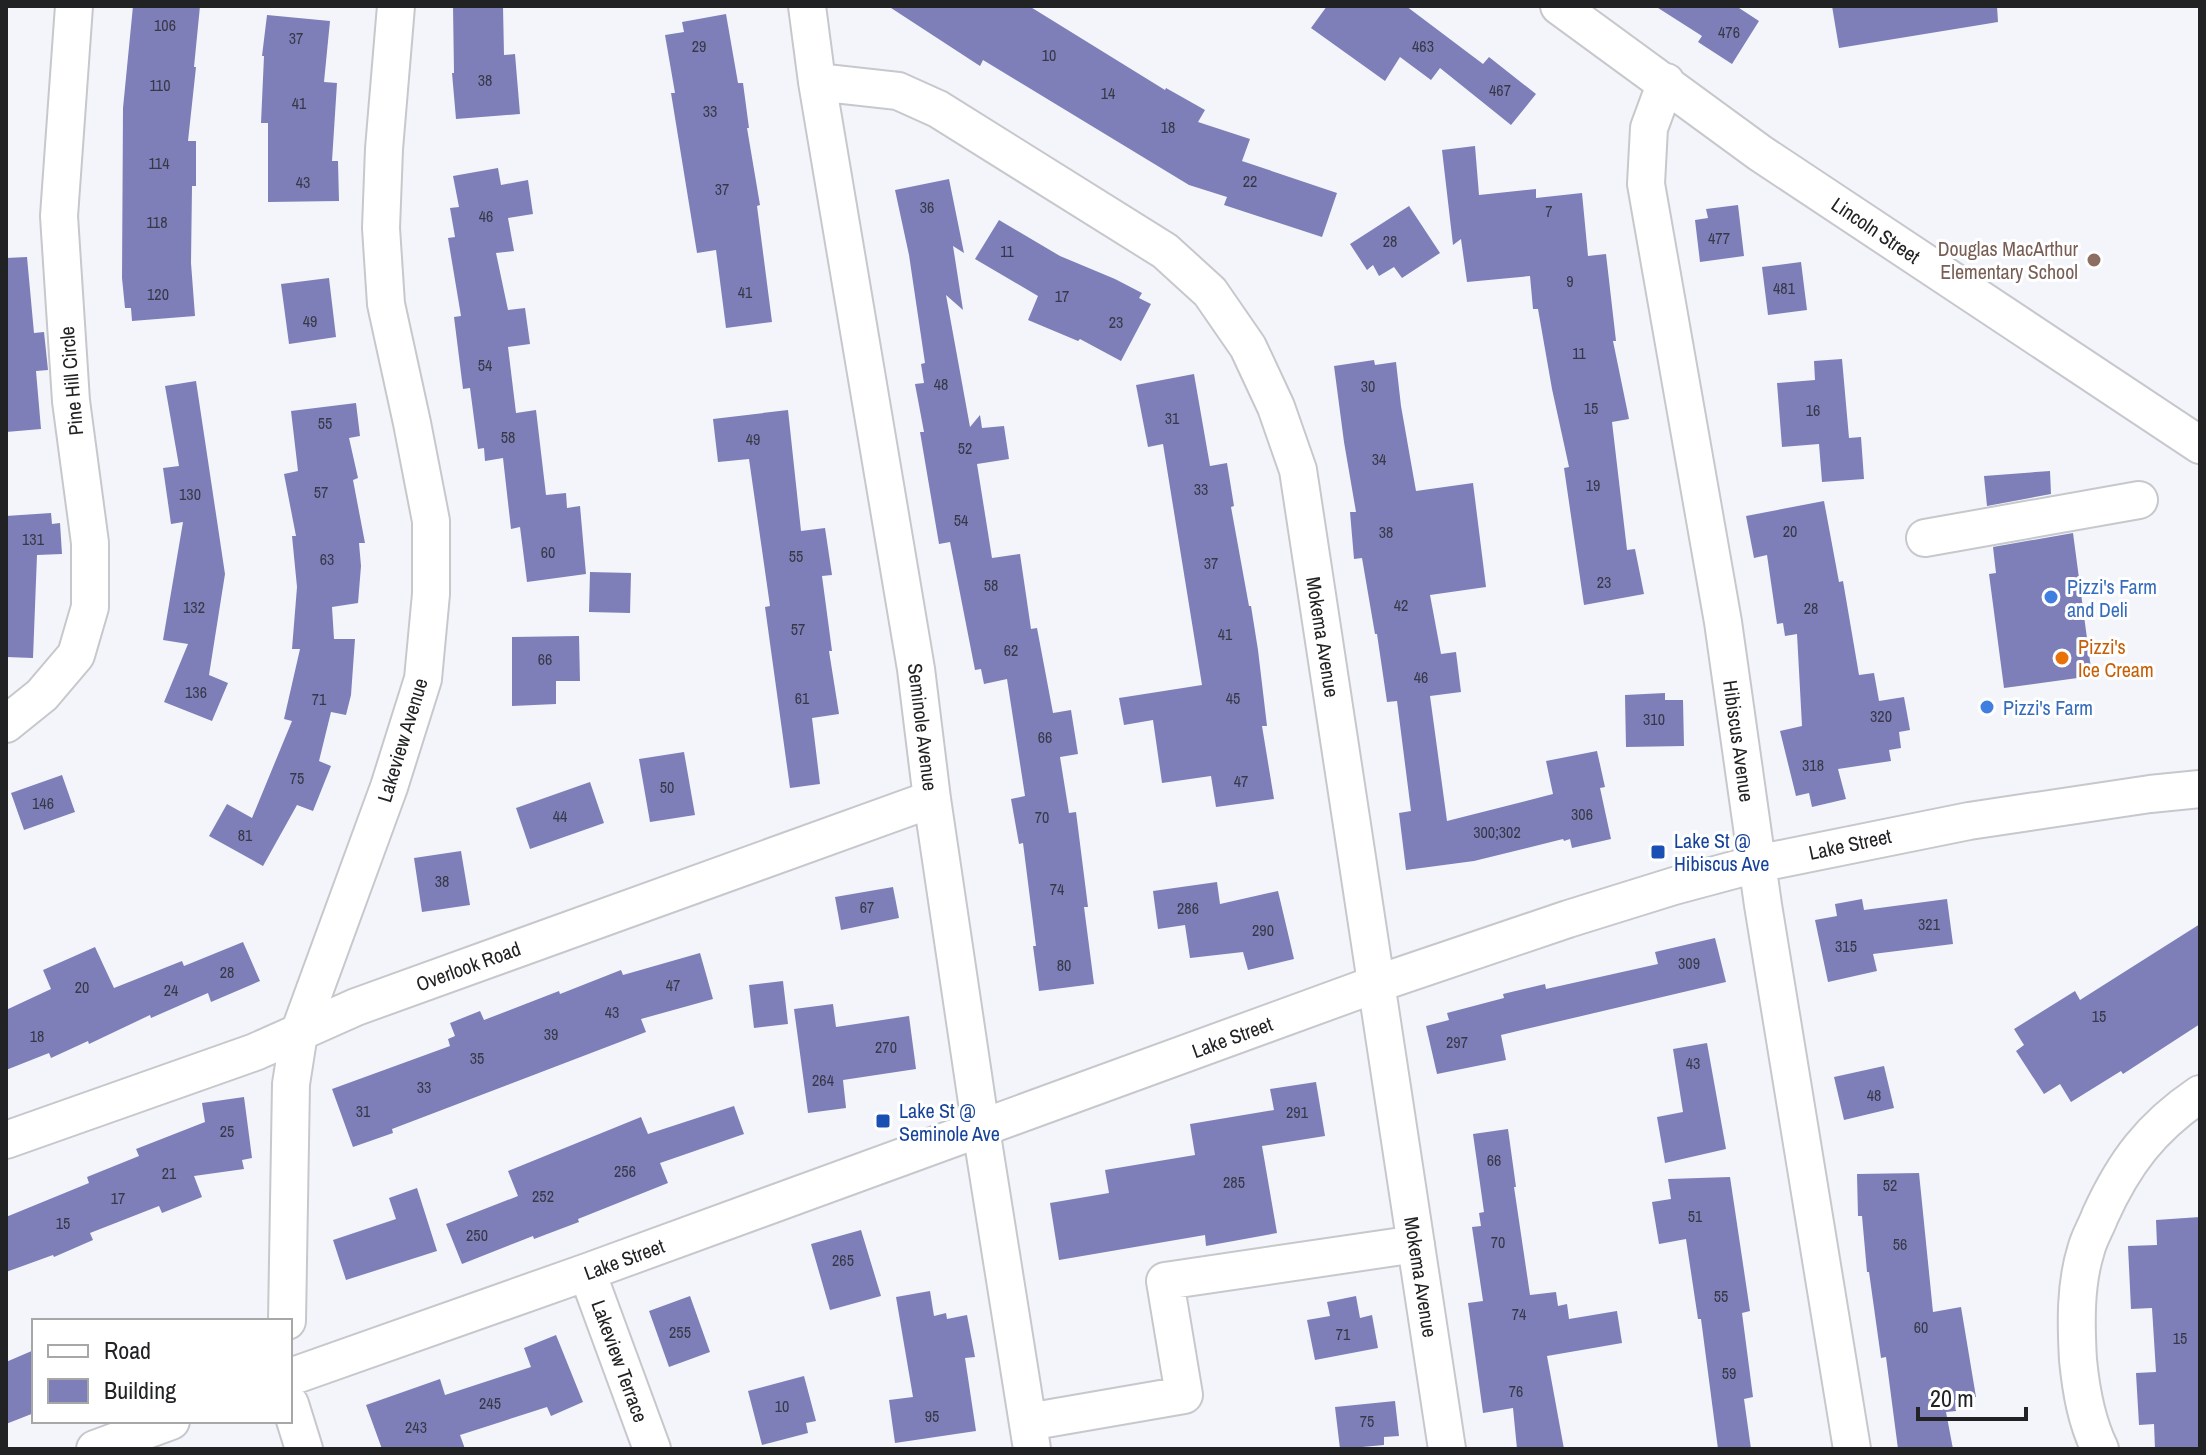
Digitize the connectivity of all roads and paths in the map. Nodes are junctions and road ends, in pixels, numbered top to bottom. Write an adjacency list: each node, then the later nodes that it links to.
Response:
1 (74, 6): 10 (street, Pine Hill Circle)
2 (396, 6): 15 (street, Lakeview Avenue)
3 (807, 6): 5 (street, Seminole Avenue)
4 (1559, 6): 6 (street, Lincoln Street)
5 (817, 82): 12 (street, Seminole Avenue); 14 (street, Mokema Avenue)
6 (1666, 82): 7 (street, Lincoln Street); 13 (street, Hibiscus Avenue)
7 (2200, 445)
8 (2139, 500): 9 (street)
9 (1925, 538)
10 (6, 724)
11 (2200, 789): 13 (street, Lake Street)
12 (932, 799): 15 (street, Overlook Road); 17 (street, Seminole Avenue)
13 (1756, 864): 14 (street, Lake Street); 30 (street, Hibiscus Avenue)
14 (1376, 984): 17 (street, Lake Street); 19 (street, Mokema Avenue)
15 (299, 1033): 18 (street, Overlook Road); 21 (street, Lakeview Avenue)
16 (2200, 1094): 31 (street)
17 (981, 1129): 20 (street, Lake Street); 25 (street, Seminole Avenue)
18 (6, 1140)
19 (1416, 1244): 25 (street); 29 (street, Mokema Avenue)
20 (587, 1272): 22 (street, Lake Street); 28 (street, Lakeview Terrace)
21 (287, 1319)
22 (292, 1376)
23 (292, 1410): 27 (street)
24 (166, 1423): 26 (street)
25 (1030, 1436)
26 (95, 1449)
27 (304, 1449)
28 (652, 1449)
29 (1447, 1449)
30 (1852, 1449)
31 (2100, 1449)

